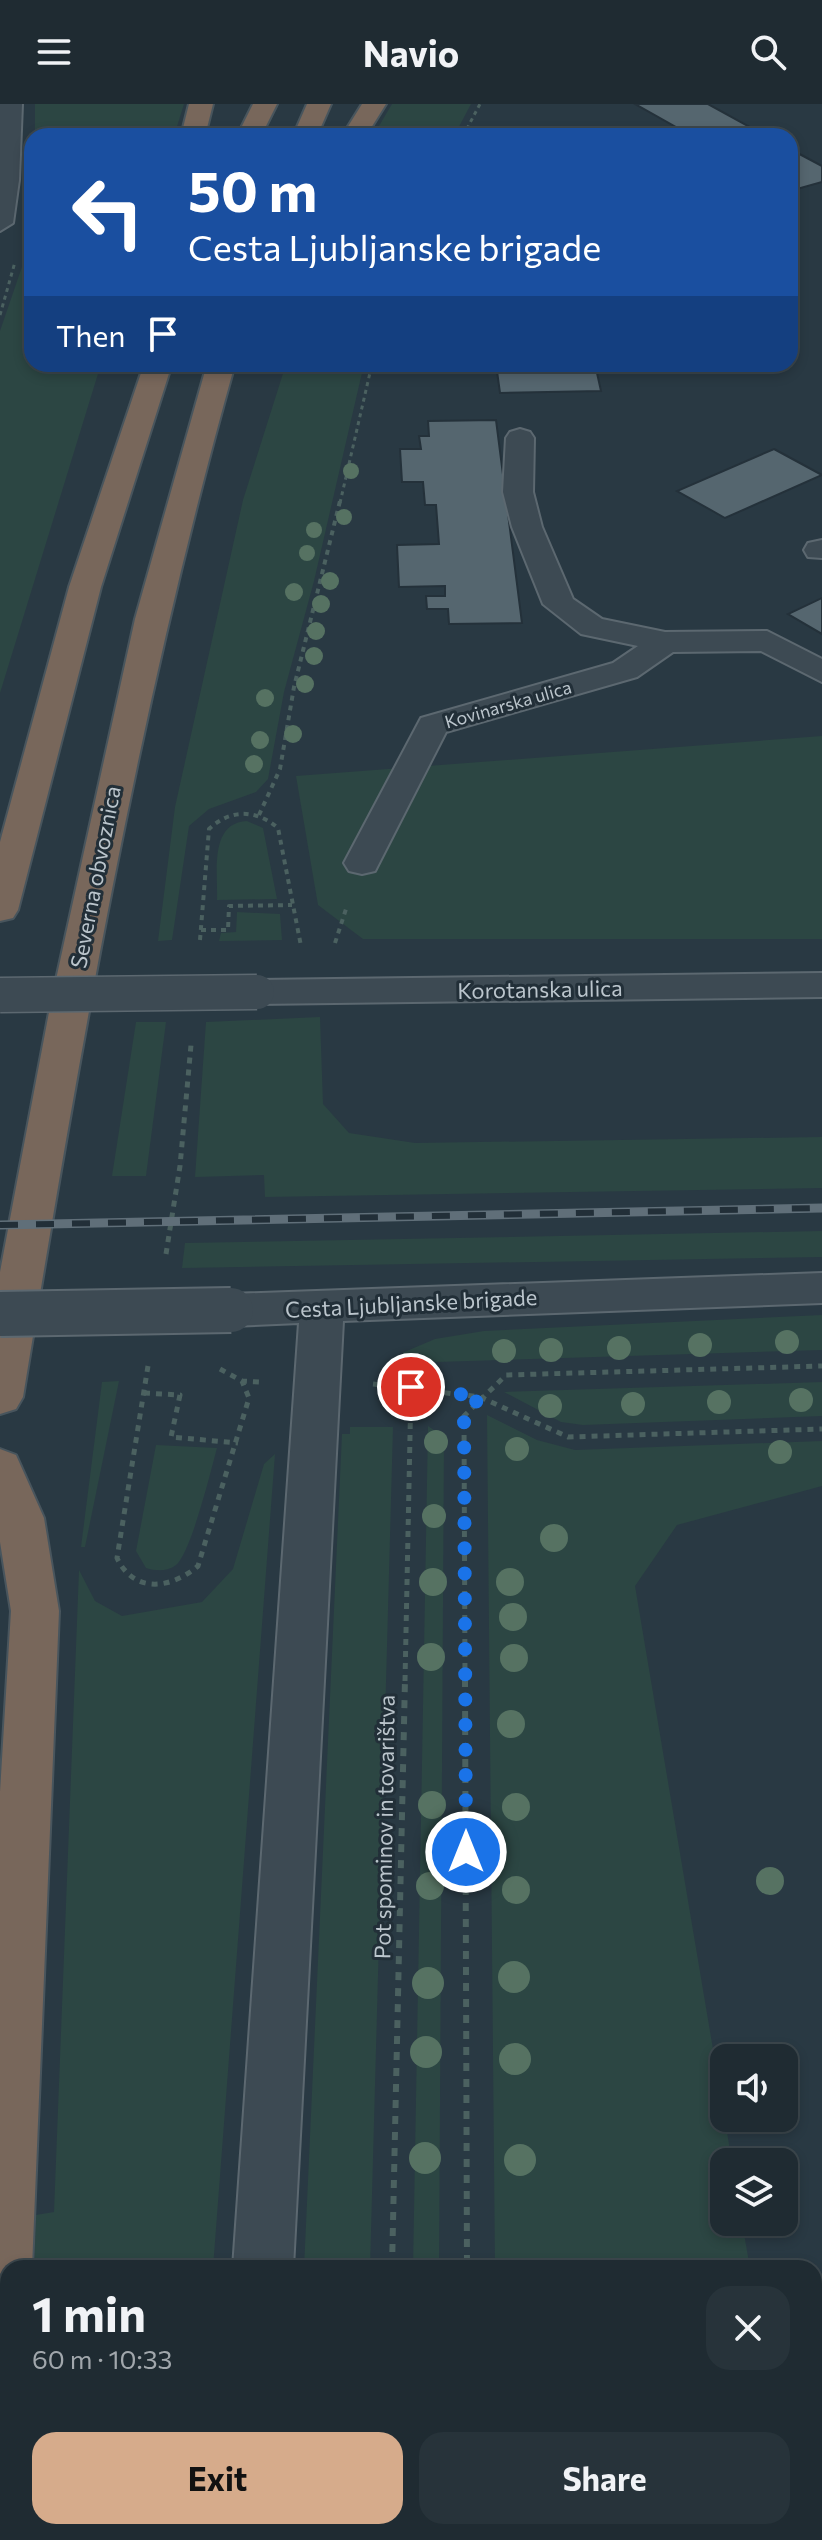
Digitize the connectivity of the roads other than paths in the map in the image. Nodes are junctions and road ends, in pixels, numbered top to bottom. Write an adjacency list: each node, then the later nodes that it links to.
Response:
1 (10, 104): 10 (street)
2 (201, 104): 6 (highway)
3 (265, 104): 7 (highway)
4 (319, 104): 8 (highway)
5 (374, 104): 9 (highway)
6 (195, 128)
7 (253, 128)
8 (308, 128)
9 (359, 128)
10 (0, 223)
11 (219, 372): 14 (highway, Severna obvoznica)
12 (228, 372): 14 (highway)
13 (152, 374): 19 (highway)
14 (209, 403): 25 (highway, Severna obvoznica)
15 (520, 438): 16 (street)
16 (665, 642): 17 (street); 18 (street, Kovinarska ulica)
17 (822, 672)
18 (362, 863)
19 (0, 910)
20 (822, 985): 21 (street, Korotanska ulica, bridge)
21 (0, 995)
22 (822, 1288): 23 (street, Cesta Ljubljanske brigade)
23 (322, 1308): 24 (street, Cesta Ljubljanske brigade, bridge); 28 (street)
24 (0, 1314)
25 (0, 1397)
26 (0, 1467): 27 (highway)
27 (3, 2260)
28 (263, 2260)

